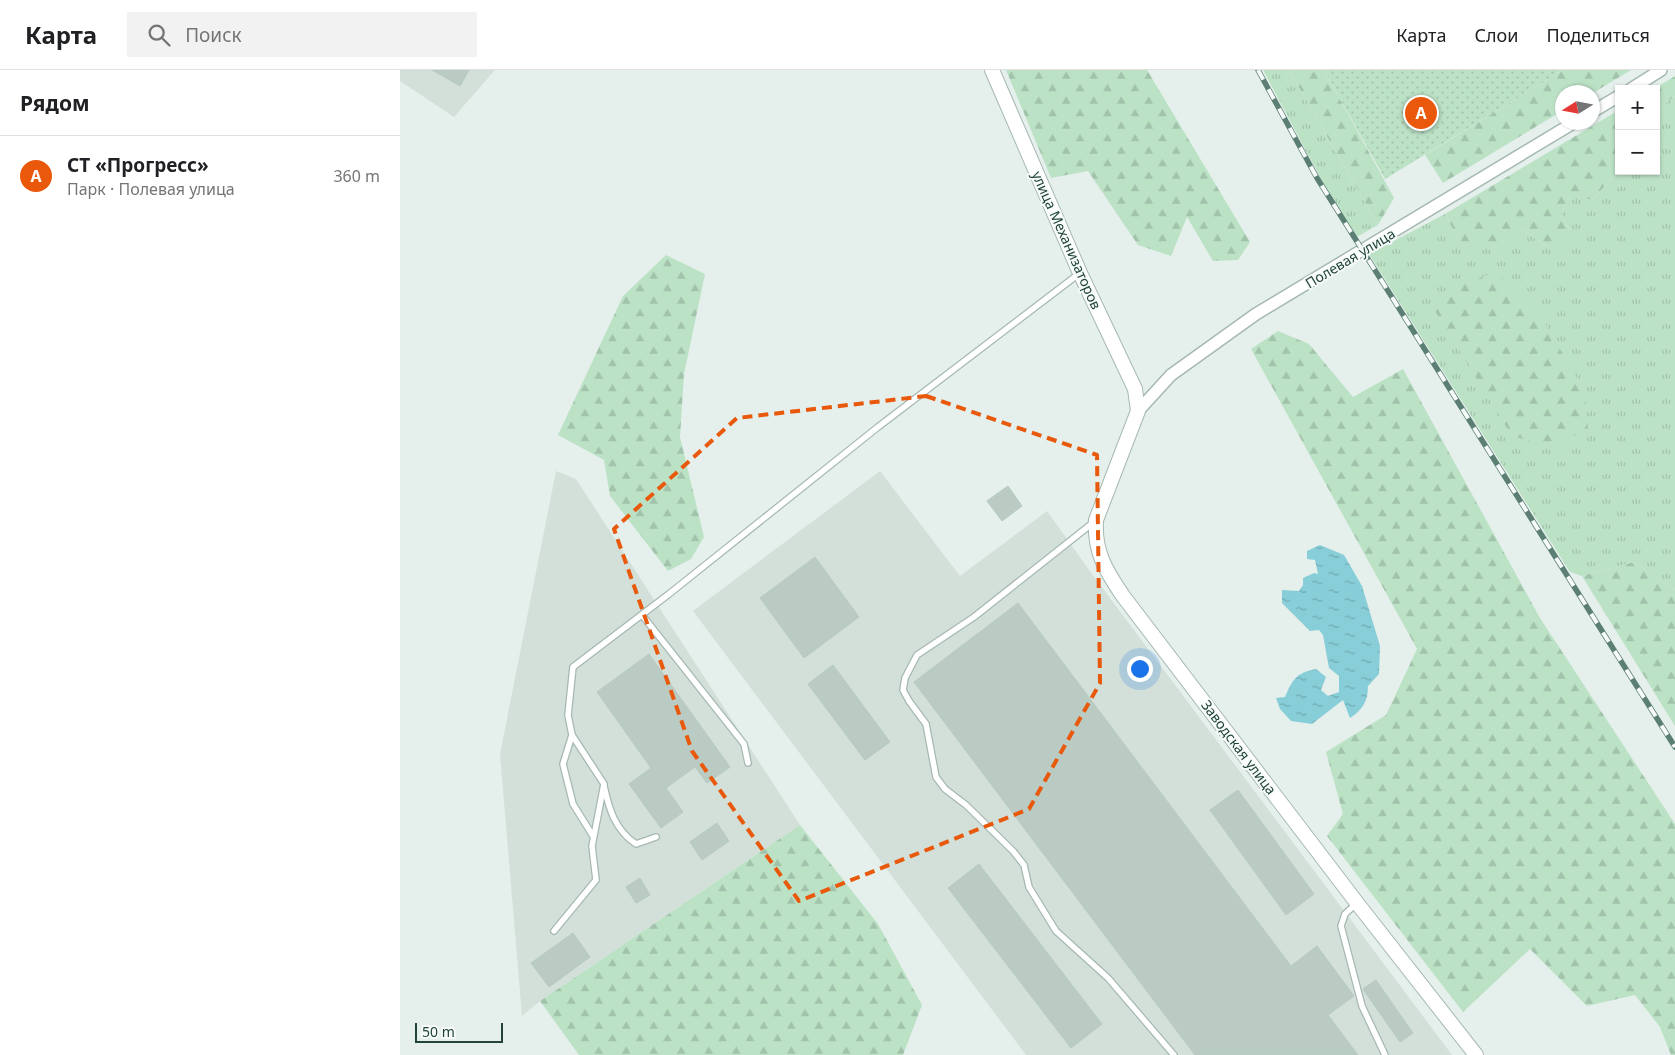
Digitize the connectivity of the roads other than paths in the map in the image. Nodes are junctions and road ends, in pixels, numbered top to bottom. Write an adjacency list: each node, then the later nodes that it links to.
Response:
1 (992, 70): 7 (street, улица Механизаторов)
2 (1661, 70): 3 (street)
3 (1637, 85)
4 (1615, 98): 5 (street)
5 (1600, 107)
6 (1562, 130): 8 (street, Полевая улица)
7 (1080, 273): 8 (street, улица Механизаторов); 10 (lane)
8 (1138, 411): 9 (street, Заводская улица)
9 (1096, 520): 16 (street, Заводская улица); 18 (lane)
10 (642, 615): 11 (lane); 12 (lane)
11 (572, 735): 13 (lane); 14 (lane)
12 (748, 763)
13 (604, 784): 14 (lane); 15 (lane)
14 (593, 836): 17 (lane)
15 (656, 837)
16 (1357, 903): 19 (lane); 20 (street, Заводская улица)
17 (554, 931)
18 (1174, 1055)
19 (1385, 1055)
20 (1476, 1055)

